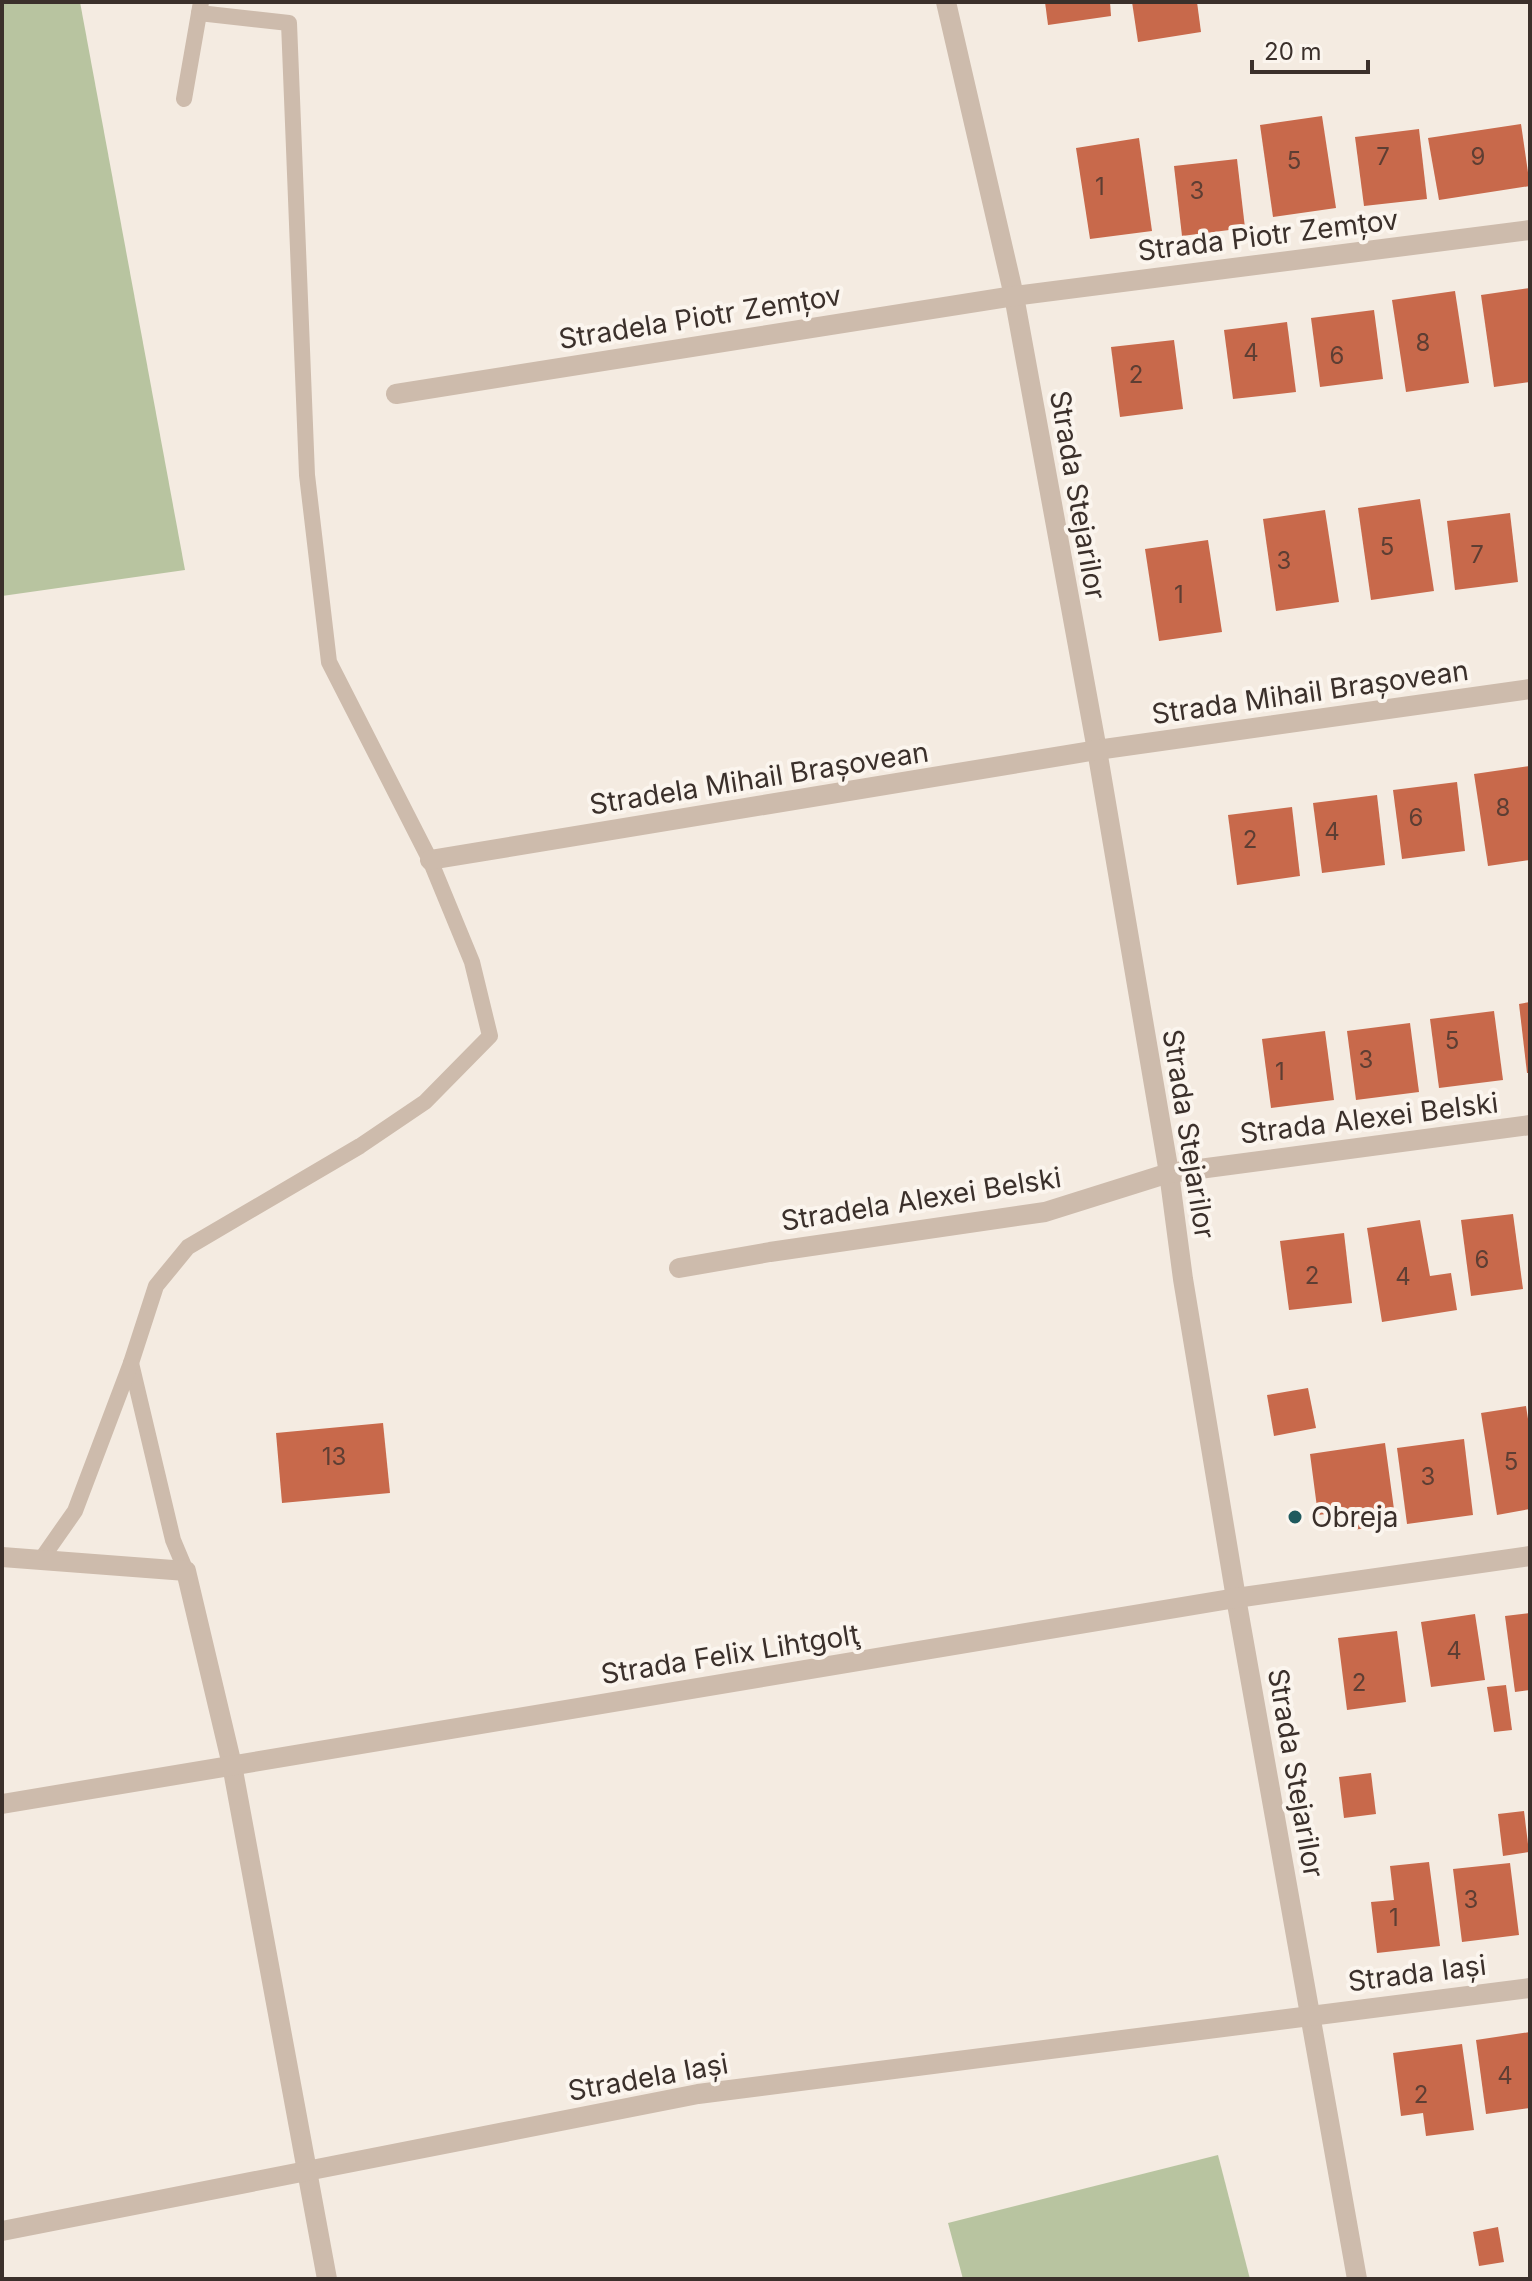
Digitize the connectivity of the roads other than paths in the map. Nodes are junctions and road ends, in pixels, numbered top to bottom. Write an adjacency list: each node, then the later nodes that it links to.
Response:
1 (946, 2): 5 (street, Strada Stejarilor)
2 (200, 7): 3 (lane); 9 (lane)
3 (184, 99)
4 (1530, 230): 5 (street, Strada Piotr Zemțov)
5 (1014, 296): 6 (street, Stradela Piotr Zemțov); 8 (street, Strada Stejarilor)
6 (396, 394)
7 (1530, 689): 8 (street, Strada Mihail Brașovean)
8 (1097, 750): 9 (street, Stradela Mihail Brașovean); 11 (street, Strada Stejarilor)
9 (430, 860): 13 (lane)
10 (1530, 1125): 11 (street, Strada Alexei Belski)
11 (1169, 1173): 12 (street, Stradela Alexei Belski); 18 (street, Strada Stejarilor)
12 (679, 1268)
13 (131, 1363): 16 (lane); 17 (lane)
14 (1530, 1556): 18 (street, Strada Felix Lihtgolţ)
15 (2, 1557): 16 (street)
16 (40, 1561): 17 (street)
17 (186, 1571): 19 (street)
18 (1236, 1598): 19 (street, Strada Felix Lihtgolţ); 22 (street, Strada Stejarilor)
19 (232, 1765): 20 (street, Strada Felix Lihtgolţ); 23 (street)
20 (2, 1804)
21 (1530, 1988): 22 (street, Strada Iași)
22 (1310, 2015): 23 (street, Stradela Iași); 26 (street, Strada Stejarilor)
23 (308, 2171): 24 (street, Stradela Iași); 25 (street)
24 (2, 2231)
25 (327, 2279)
26 (1357, 2279)

